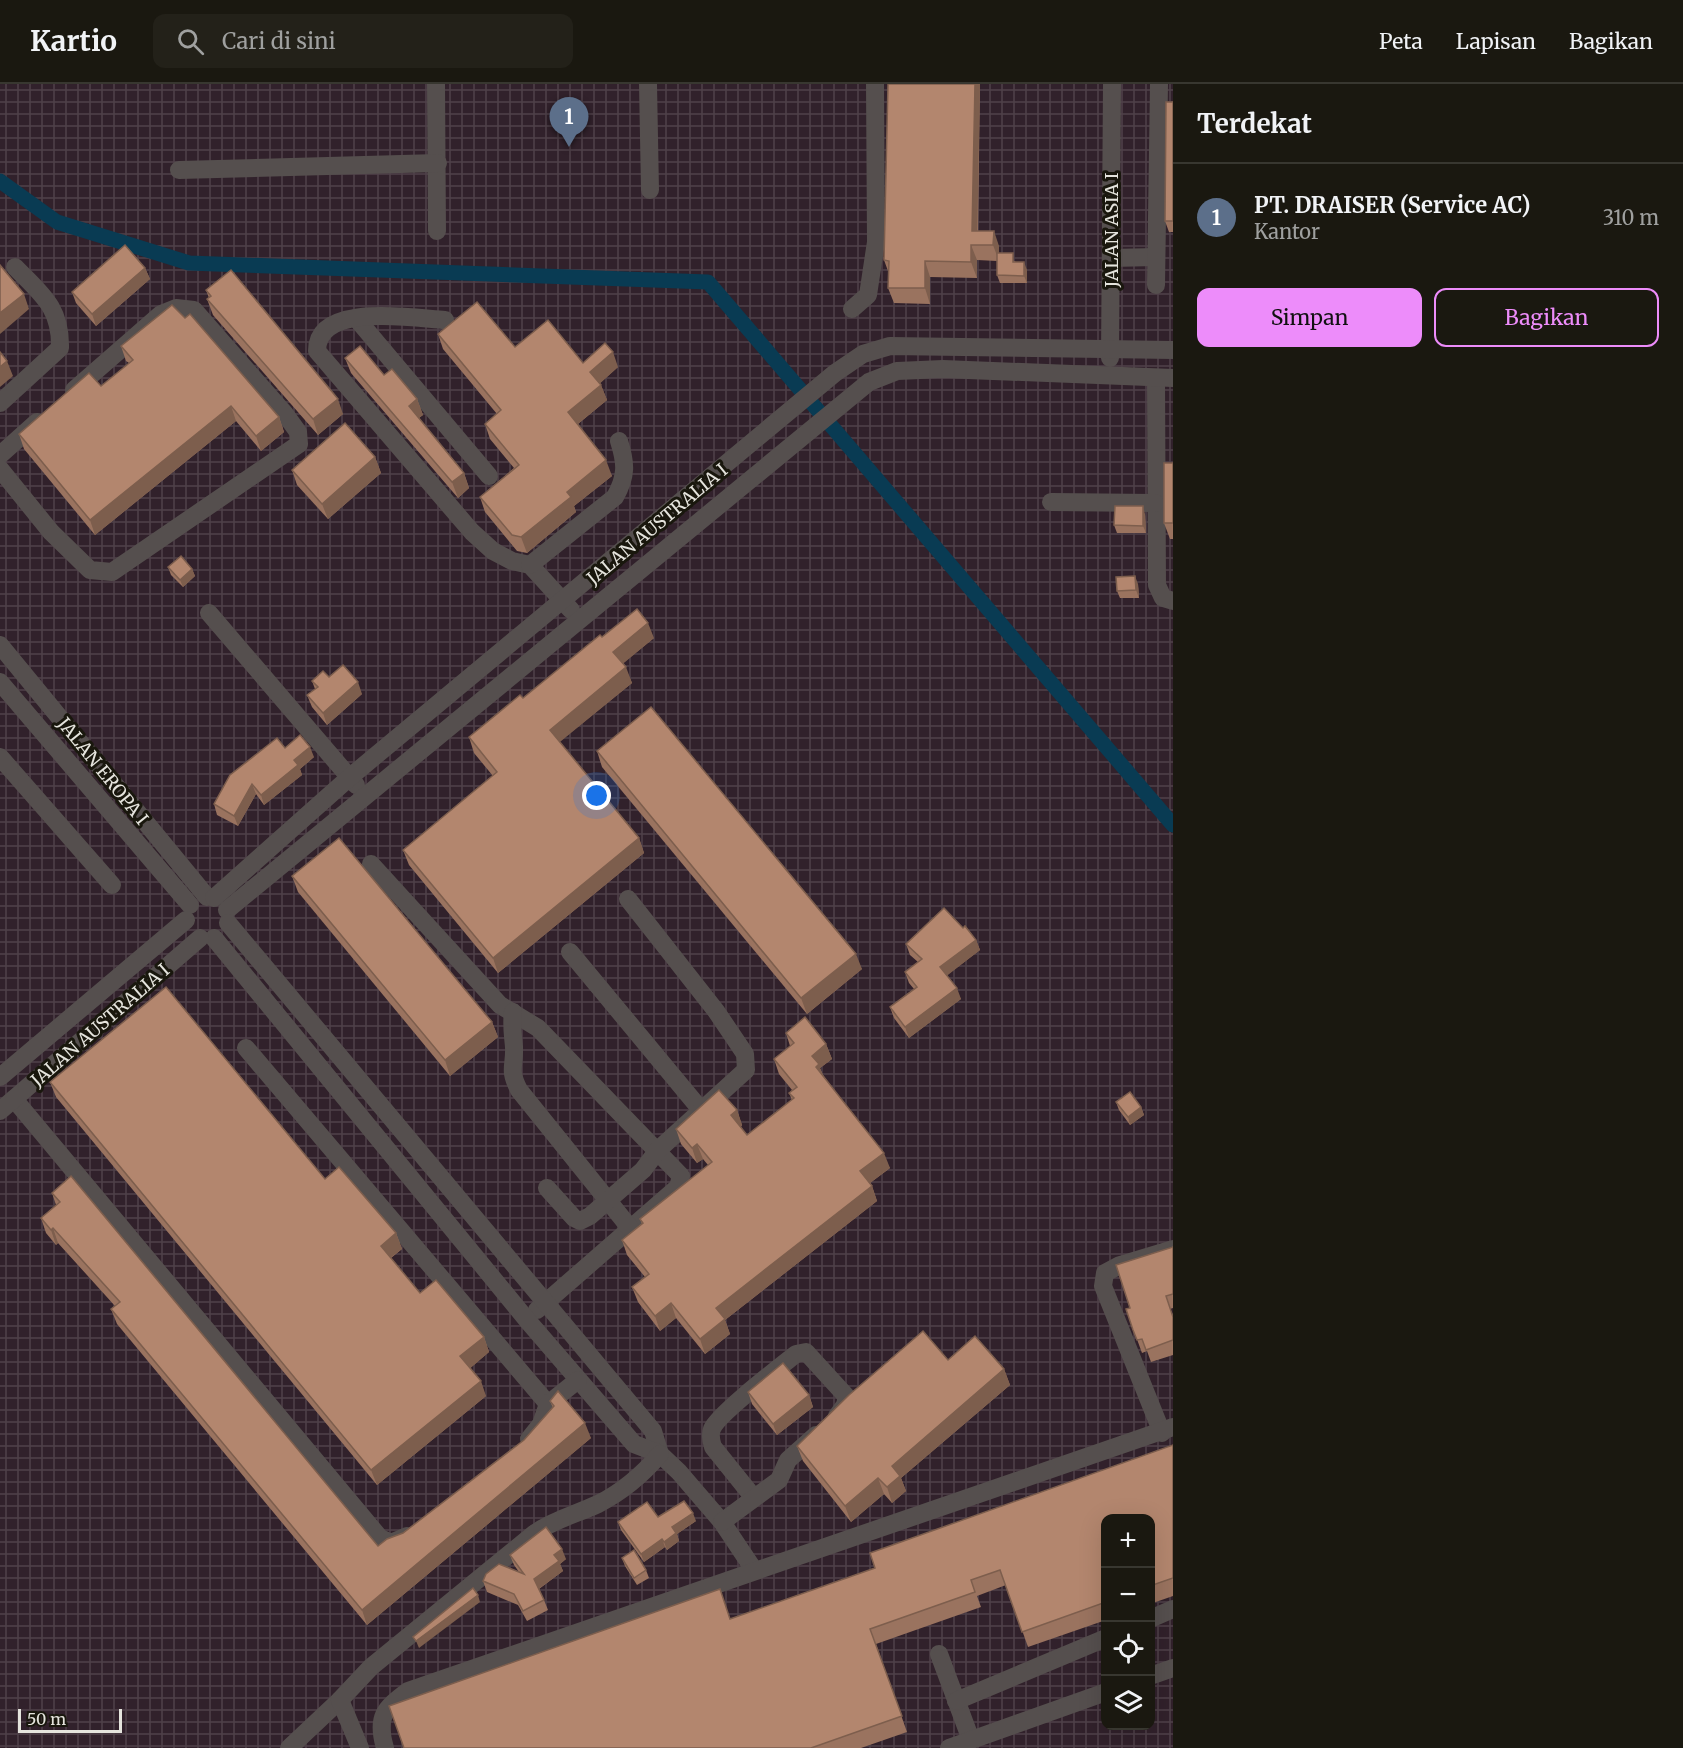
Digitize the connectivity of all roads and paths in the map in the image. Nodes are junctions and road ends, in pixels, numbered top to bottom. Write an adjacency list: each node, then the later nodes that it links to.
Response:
1 (436, 84): 6 (lane)
2 (648, 84): 8 (lane)
3 (875, 84): 14 (lane)
4 (1112, 84): 11 (lane, JALAN ASIA I)
5 (1159, 84): 10 (lane)
6 (438, 163): 7 (lane); 9 (lane)
7 (179, 170)
8 (650, 190)
9 (438, 231)
10 (1156, 257): 11 (lane); 13 (lane)
11 (1111, 258): 17 (lane, JALAN ASIA I)
12 (15, 267): 21 (lane)
13 (1156, 285)
14 (852, 309)
15 (356, 318): 16 (lane); 26 (lane); 29 (lane)
16 (445, 320)
17 (1110, 348): 18 (lane, JALAN AUSTRALIA I); 19 (lane, JALAN ASIA I); 31 (lane, JALAN AUSTRALIA I)
18 (1173, 350)
19 (1109, 375): 20 (lane, JALAN AUSTRALIA I); 33 (lane, JALAN AUSTRALIA I)
20 (1165, 378): 22 (lane)
21 (0, 403)
22 (1164, 436): 28 (lane)
23 (619, 441): 29 (lane)
24 (0, 455): 25 (lane)
25 (0, 469)
26 (489, 476)
27 (1051, 502): 28 (lane)
28 (1155, 503): 30 (lane)
29 (530, 565): 31 (lane)
30 (1173, 601)
31 (564, 602): 33 (lane); 37 (lane, JALAN AUSTRALIA I)
32 (209, 613): 37 (lane)
33 (581, 620): 38 (lane, JALAN AUSTRALIA I)
34 (0, 645): 41 (lane, JALAN EROPA I)
35 (0, 682): 43 (lane, JALAN EROPA I)
36 (0, 757): 40 (lane)
37 (350, 777): 38 (lane); 41 (lane, JALAN AUSTRALIA I)
38 (364, 796): 44 (lane, JALAN AUSTRALIA I)
39 (371, 864): 47 (lane)
40 (112, 885)
41 (210, 897): 43 (lane, JALAN AUSTRALIA I); 44 (lane)
42 (628, 899): 51 (lane)
43 (188, 913): 45 (lane); 49 (lane, JALAN AUSTRALIA I)
44 (228, 917): 45 (lane, JALAN AUSTRALIA I); 58 (lane)
45 (207, 938): 50 (lane, JALAN AUSTRALIA I); 59 (lane)
46 (570, 952): 51 (lane)
47 (513, 1012): 53 (lane); 55 (lane)
48 (246, 1048): 61 (lane)
49 (0, 1077)
50 (14, 1099): 52 (lane, JALAN AUSTRALIA I); 67 (lane)
51 (701, 1110): 53 (lane)
52 (0, 1111)
53 (658, 1150): 55 (lane); 56 (lane)
54 (547, 1188): 55 (lane)
55 (609, 1202): 56 (lane)
56 (630, 1228): 58 (lane)
57 (1173, 1249): 62 (lane)
58 (544, 1303): 59 (lane); 64 (lane)
59 (527, 1320): 60 (lane)
60 (578, 1380): 61 (lane); 64 (lane)
61 (548, 1404): 63 (lane)
62 (1167, 1430): 68 (lane)
63 (514, 1453)
64 (660, 1454): 66 (lane); 76 (lane)
65 (754, 1498): 65 (lane); 66 (lane)
66 (722, 1522): 68 (lane)
67 (421, 1527)
68 (754, 1570): 81 (lane)
69 (1173, 1609): 70 (lane)
70 (1155, 1617)
71 (1101, 1640): 77 (lane)
72 (939, 1654): 77 (lane)
73 (1173, 1668): 74 (lane)
74 (1155, 1674)
75 (1101, 1694): 78 (lane)
76 (340, 1700): 79 (lane); 80 (lane)
77 (956, 1701): 78 (lane)
78 (971, 1740): 82 (lane)
79 (289, 1748)
80 (360, 1748)
81 (385, 1748)
82 (949, 1748)

